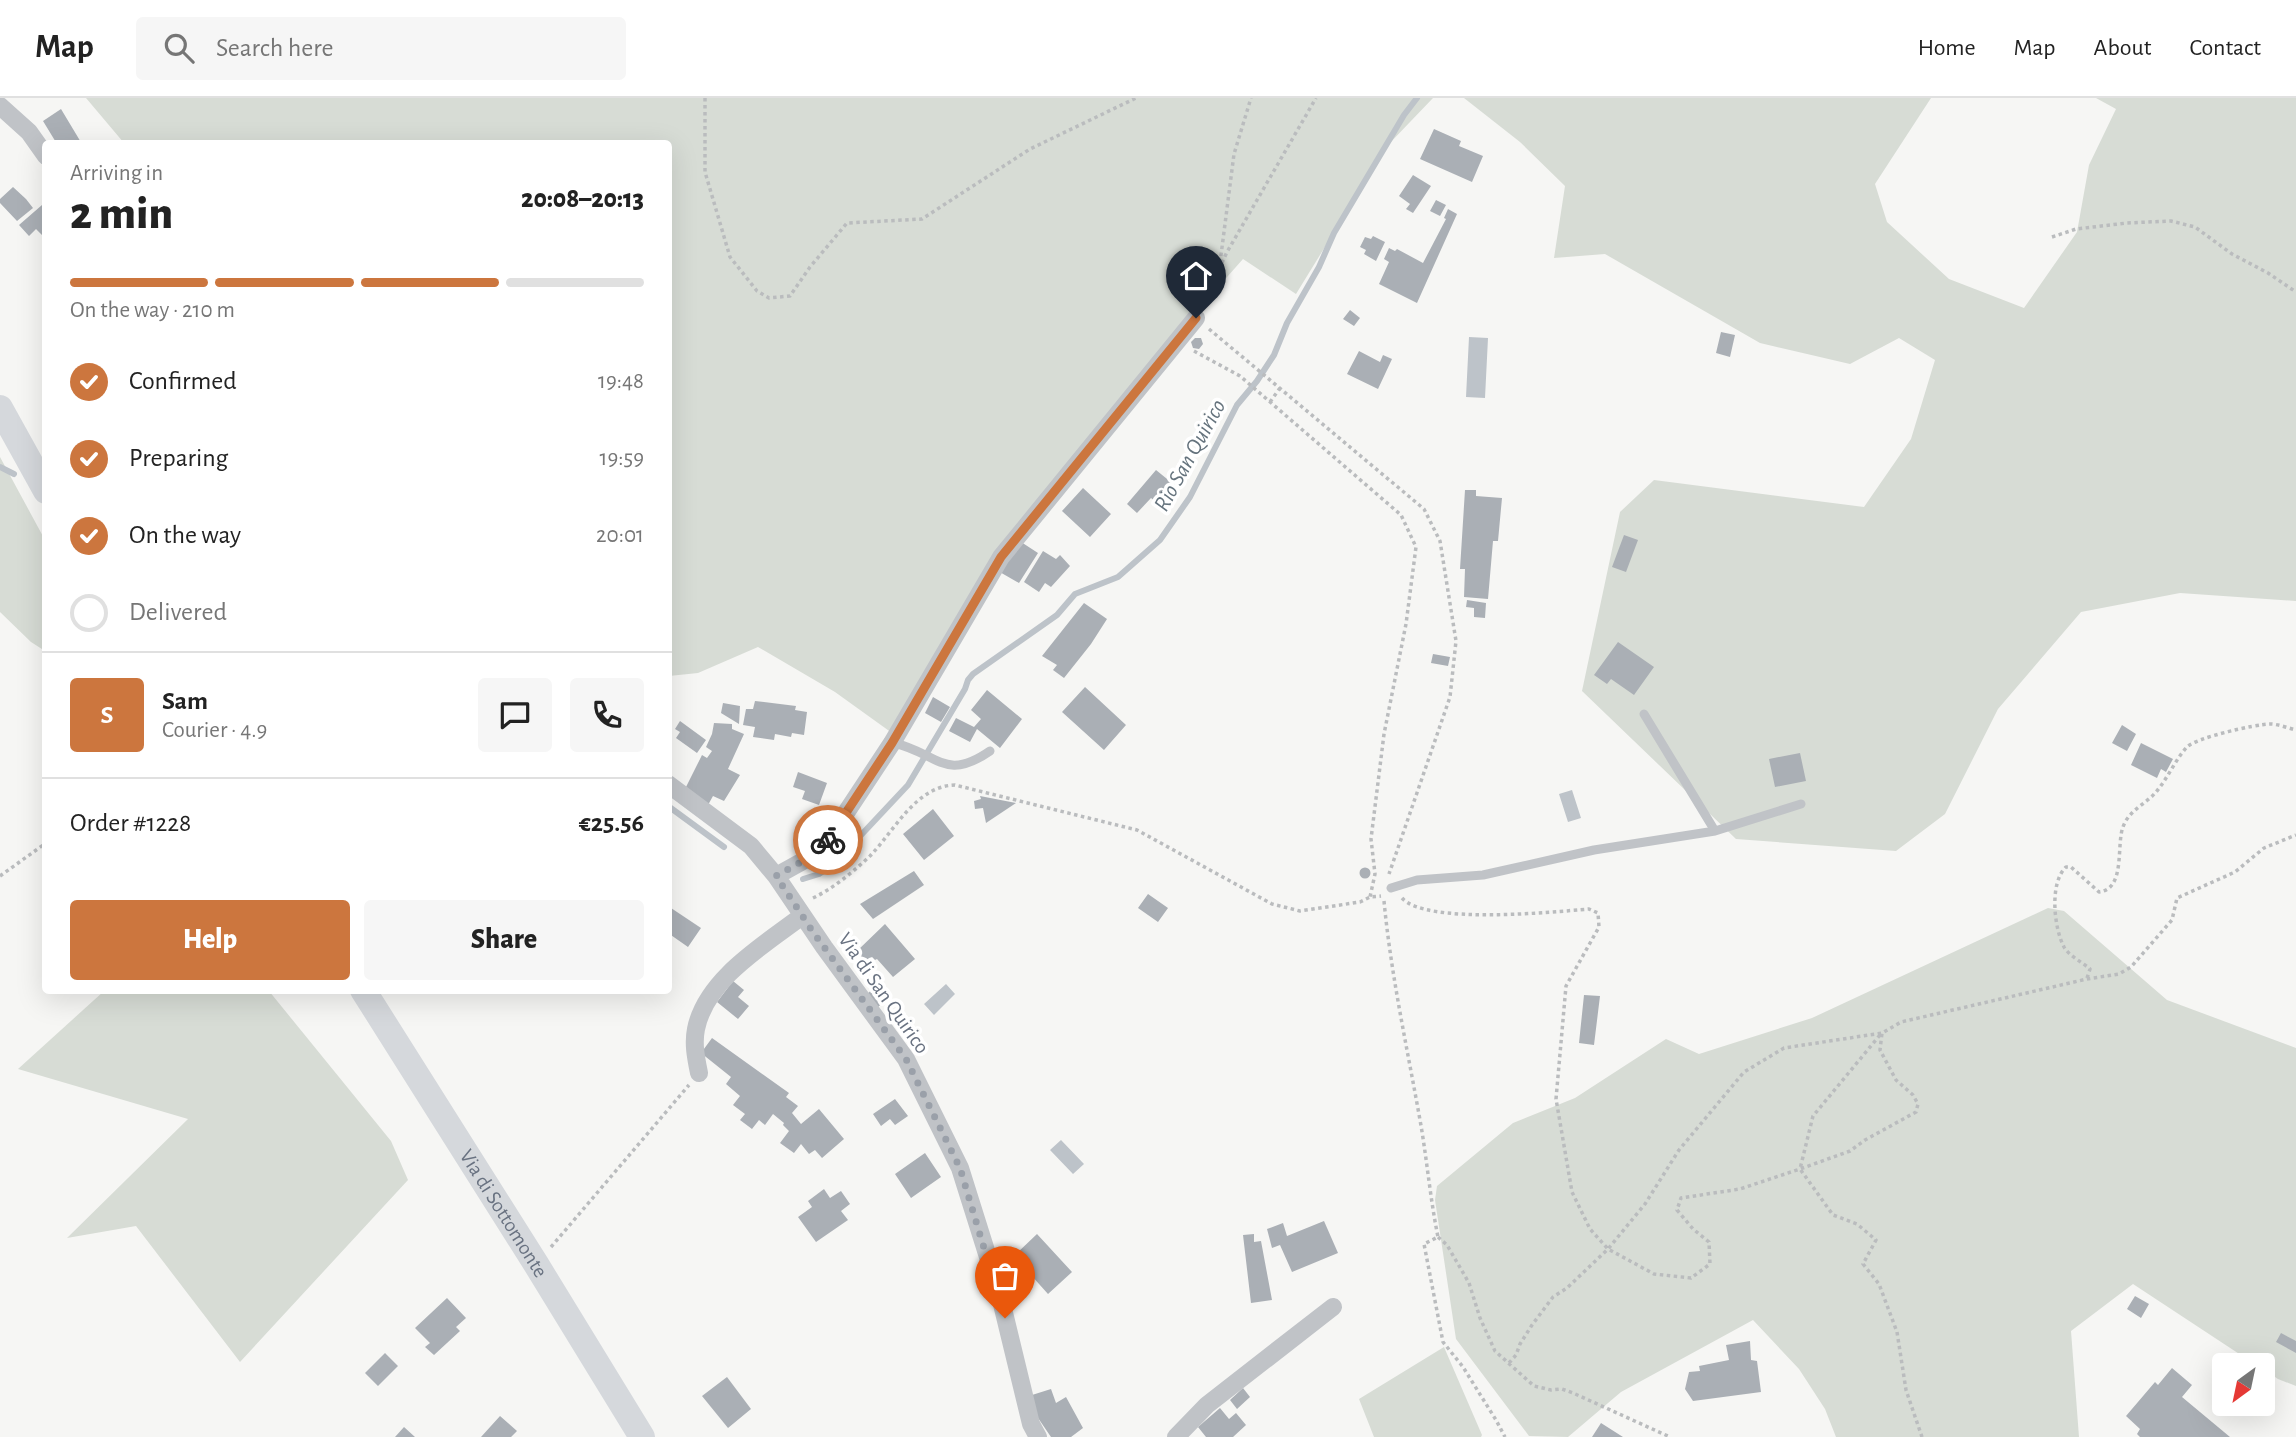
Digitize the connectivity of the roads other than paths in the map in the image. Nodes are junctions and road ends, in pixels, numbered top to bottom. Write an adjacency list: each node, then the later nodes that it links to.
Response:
1 (0, 106): 2 (street)
2 (42, 150)
3 (1196, 318): 7 (street)
4 (0, 408): 5 (main road)
5 (42, 484)
6 (1644, 714): 11 (lane)
7 (901, 745): 8 (lane); 12 (street)
8 (990, 751)
9 (672, 787): 12 (street, Via di San Quirico)
10 (1801, 804): 11 (lane)
11 (1715, 831): 13 (lane)
12 (776, 876): 14 (street, Via di San Quirico)
13 (1391, 888)
14 (799, 911): 16 (street); 19 (street, Via di San Quirico)
15 (366, 994): 18 (main road, Via di Sottomonte)
16 (699, 1073)
17 (1333, 1307): 20 (street)
18 (642, 1437)
19 (1038, 1437)
20 (1176, 1437)

